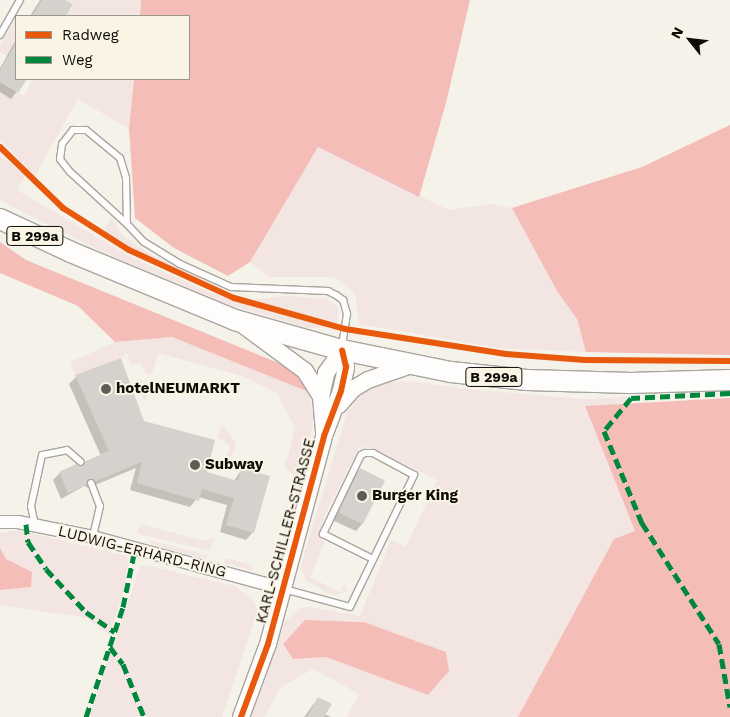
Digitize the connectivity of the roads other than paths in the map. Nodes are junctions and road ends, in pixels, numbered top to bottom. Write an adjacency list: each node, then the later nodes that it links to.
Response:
1 (20, 0): 2 (lane)
2 (0, 35)
3 (0, 219): 5 (main road, B 299a)
4 (128, 224): 4 (lane); 6 (lane)
5 (235, 320): 6 (main road, B 299a); 9 (street)
6 (342, 350): 7 (main road, B 299a); 9 (street); 10 (street, KARL-SCHILLER-STRASSE)
7 (411, 365): 8 (main road, B 299a); 10 (street)
8 (730, 380)
9 (321, 396): 11 (street)
10 (334, 411): 11 (street, KARL-SCHILLER-STRASSE)
11 (324, 436): 18 (street, KARL-SCHILLER-STRASSE)
12 (81, 462): 15 (lane)
13 (91, 483): 16 (lane)
14 (0, 522): 15 (street, LUDWIG-ERHARD-RING)
15 (35, 525): 16 (street, LUDWIG-ERHARD-RING)
16 (93, 537): 18 (street, LUDWIG-ERHARD-RING)
17 (373, 559): 17 (lane); 18 (lane)
18 (284, 589): 19 (street, KARL-SCHILLER-STRASSE)
19 (241, 717)

